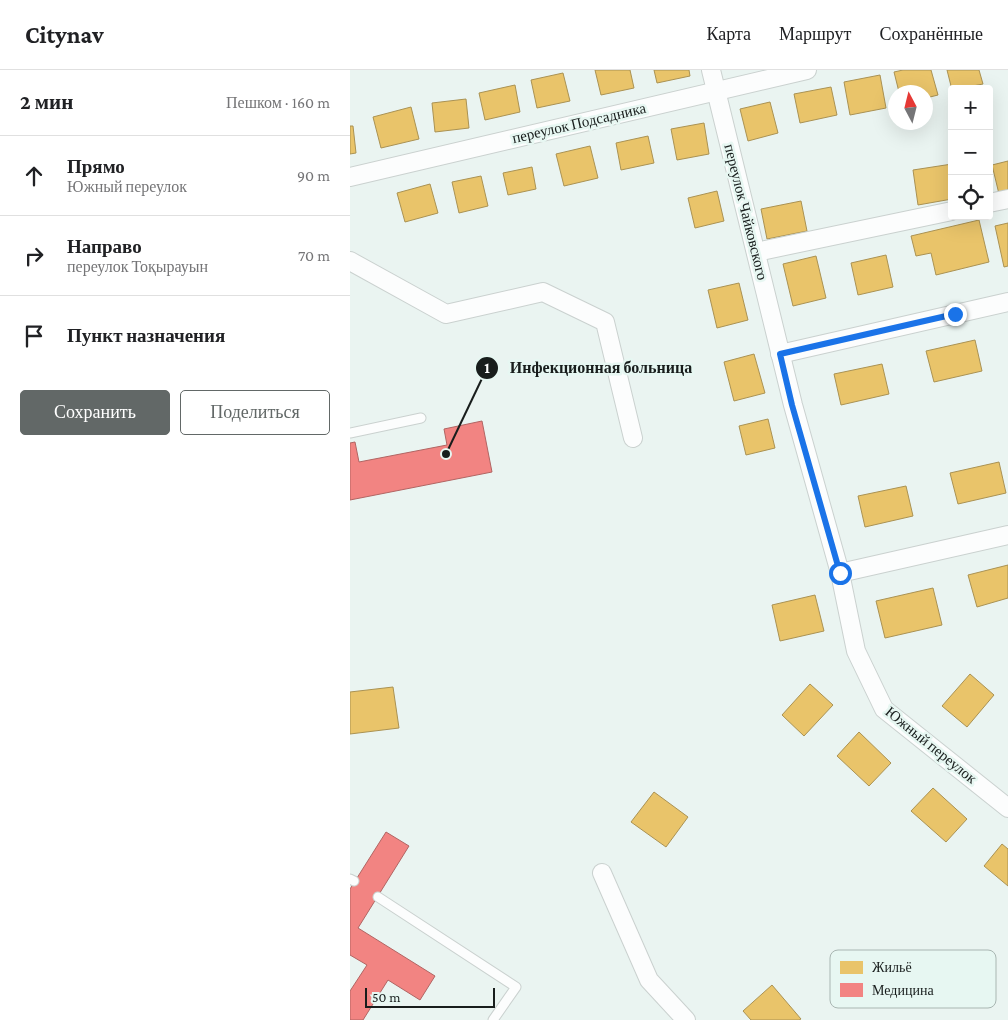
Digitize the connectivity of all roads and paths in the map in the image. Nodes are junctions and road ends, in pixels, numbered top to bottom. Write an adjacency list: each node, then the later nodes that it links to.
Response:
1 (711, 70): 3 (street, переулок Чайковского)
2 (808, 70): 3 (street, переулок Подсадника)
3 (716, 90): 4 (street, переулок Подсадника); 8 (street, переулок Чайковского)
4 (350, 177)
5 (1008, 199): 6 (street)
6 (993, 202)
7 (948, 212): 8 (street)
8 (756, 252): 11 (street, переулок Чайковского)
9 (350, 261): 14 (street)
10 (1008, 302): 11 (street)
11 (780, 354): 16 (street, Южный переулок)
12 (421, 418): 13 (lane)
13 (350, 433)
14 (633, 438)
15 (1008, 534): 16 (street)
16 (840, 573): 17 (street, Южный переулок)
17 (1008, 808)
18 (602, 873): 21 (street)
19 (378, 897): 20 (lane)
20 (493, 1020)
21 (686, 1020)

